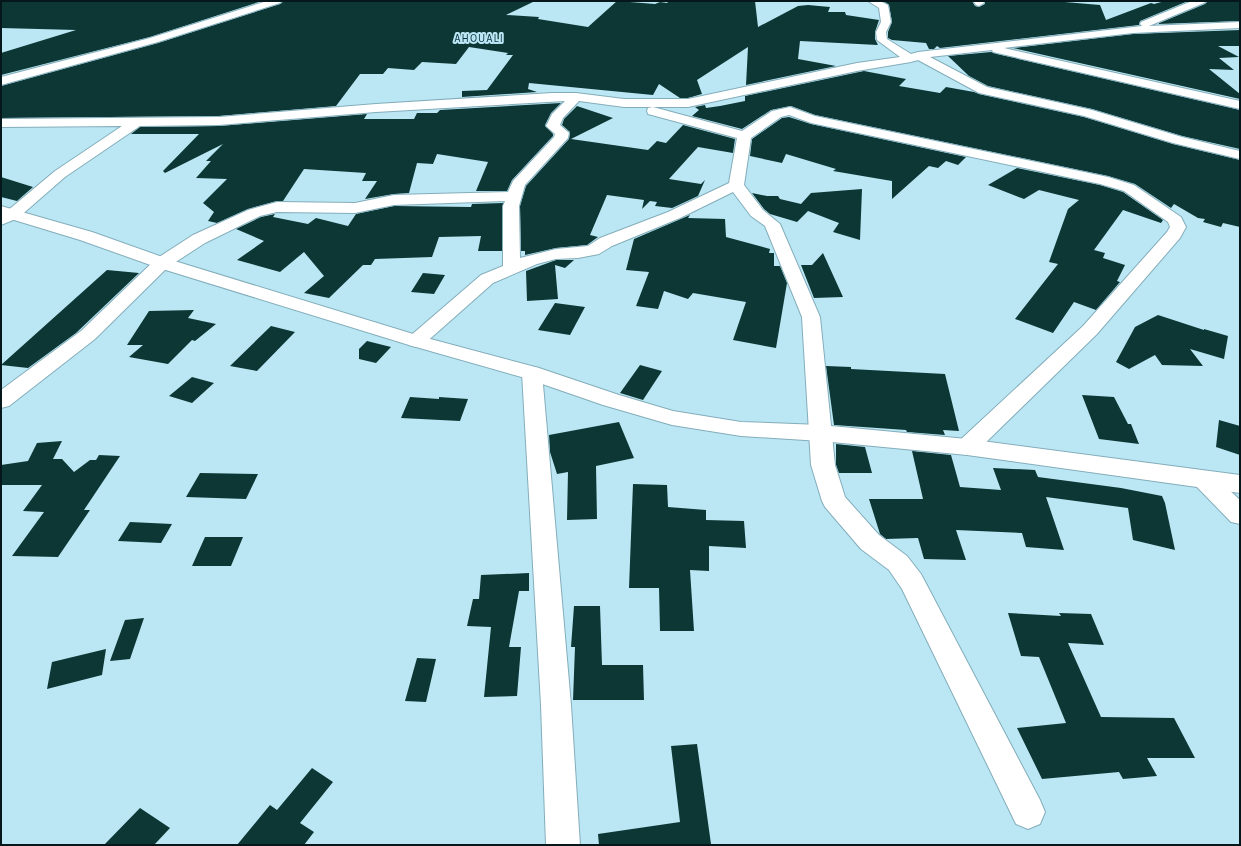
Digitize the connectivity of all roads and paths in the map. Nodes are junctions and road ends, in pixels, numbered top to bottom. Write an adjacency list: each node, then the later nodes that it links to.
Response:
1 (873, 1): 7 (street)
2 (270, 2): 8 (street)
3 (1197, 3): 5 (street)
4 (1240, 25): 5 (street)
5 (1133, 30): 6 (street)
6 (986, 47): 7 (street); 11 (street)
7 (914, 57): 10 (street); 15 (street)
8 (1, 81)
9 (576, 98): 10 (street); 12 (street); 17 (street)
10 (624, 103): 14 (street)
11 (1240, 105)
12 (137, 122): 13 (street); 18 (street)
13 (1, 123)
14 (744, 136): 16 (street); 25 (street)
15 (1240, 155)
16 (736, 186): 20 (street); 24 (street)
17 (514, 196): 19 (street); 20 (street)
18 (5, 215): 19 (street)
19 (162, 263): 21 (street); 23 (street)
20 (512, 268): 21 (street)
21 (416, 341): 22 (street)
22 (532, 373): 24 (street); 30 (street)
23 (1, 401)
24 (821, 433): 25 (street); 29 (street)
25 (967, 447): 26 (street)
26 (1203, 479): 27 (street); 28 (street)
27 (1240, 484)
28 (1240, 515)
29 (1028, 812)
30 (563, 845)

